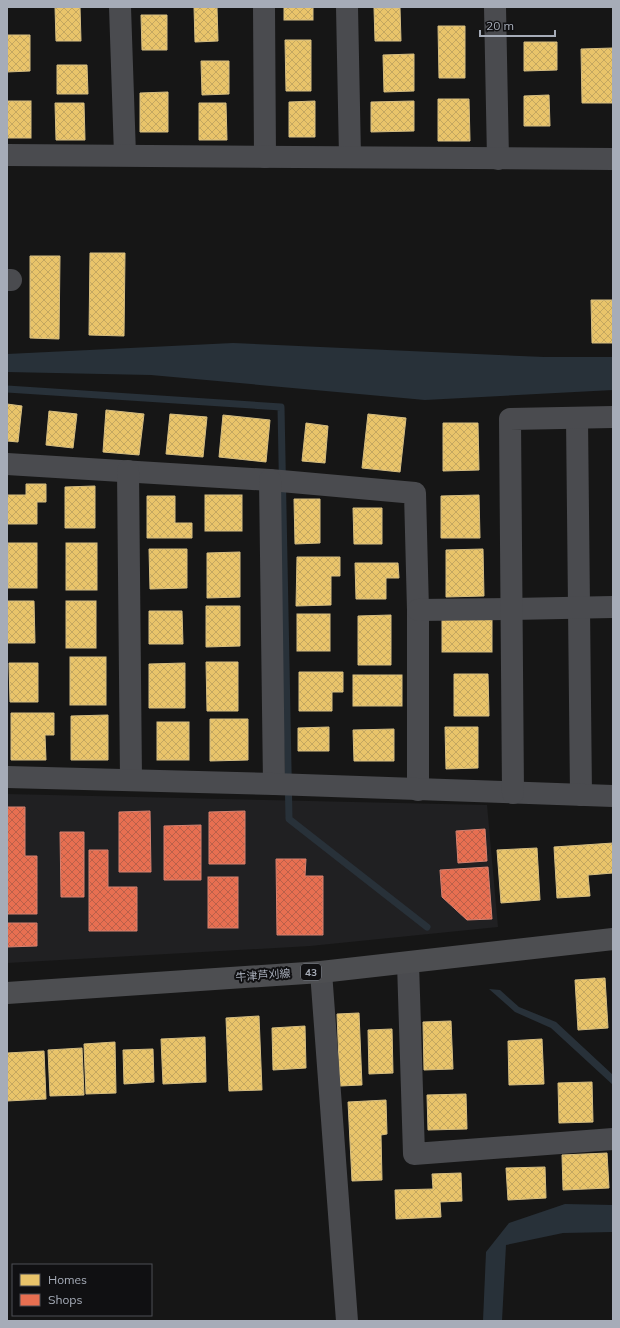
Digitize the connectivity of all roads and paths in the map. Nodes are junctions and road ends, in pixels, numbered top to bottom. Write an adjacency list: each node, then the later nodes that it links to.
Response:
1 (120, 7): 6 (street)
2 (264, 7): 7 (street)
3 (347, 7): 8 (street)
4 (495, 7): 9 (street)
5 (7, 155): 6 (street)
6 (125, 155): 7 (street)
7 (265, 156): 8 (street)
8 (350, 157): 9 (street)
9 (498, 159): 10 (street)
10 (613, 159)
11 (613, 417): 12 (street)
12 (577, 418): 17 (street); 18 (street)
13 (7, 464): 14 (street)
14 (128, 471): 15 (street); 21 (street)
15 (279, 481): 19 (street); 22 (street)
16 (613, 607): 17 (street)
17 (579, 608): 18 (street); 25 (street)
18 (512, 609): 19 (street); 24 (street)
19 (418, 610): 23 (street)
20 (7, 777): 21 (street)
21 (131, 780): 22 (street)
22 (284, 785): 23 (street)
23 (418, 790): 24 (street)
24 (513, 793): 25 (street)
25 (582, 795): 26 (street)
26 (613, 796)
27 (613, 939): 28 (main road, 牛津芦刈線 / 43)
28 (408, 963): 29 (main road, 牛津芦刈線 / 43); 31 (street)
29 (321, 972): 30 (main road, 牛津芦刈線 / 43); 32 (street)
30 (7, 993)
31 (613, 1139)
32 (347, 1321)

